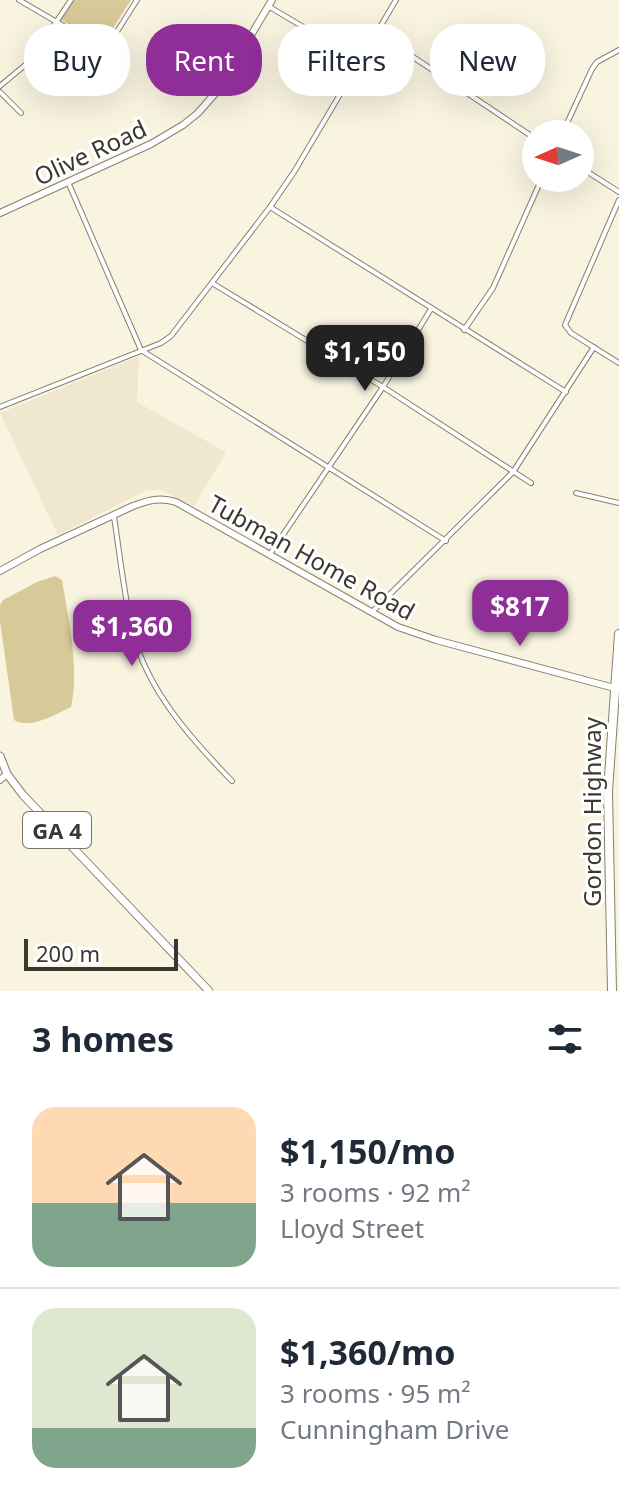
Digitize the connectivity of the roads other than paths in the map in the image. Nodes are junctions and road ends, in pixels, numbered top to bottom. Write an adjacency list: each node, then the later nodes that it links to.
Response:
1 (19, 0): 6 (street)
2 (71, 0): 6 (street)
3 (137, 0): 6 (street)
4 (396, 0): 8 (street)
5 (270, 3): 7 (street); 17 (street, Olive Road)
6 (54, 21): 11 (street)
7 (302, 24)
8 (382, 24)
9 (619, 50): 14 (street)
10 (414, 58): 15 (street)
11 (0, 89): 13 (street)
12 (338, 96): 21 (street)
13 (21, 113)
14 (568, 120)
15 (522, 130)
16 (594, 176): 19 (street)
17 (68, 182): 22 (street, Olive Road); 27 (street)
18 (536, 192): 25 (street)
19 (619, 192)
20 (619, 200): 26 (street)
21 (270, 207): 23 (street); 24 (street)
22 (0, 213)
23 (212, 283): 27 (street); 29 (street)
24 (431, 309): 25 (street); 29 (street)
25 (464, 330): 30 (street)
26 (594, 347): 28 (street); 30 (street)
27 (141, 350): 31 (street); 32 (street)
28 (619, 363)
29 (383, 387): 32 (street); 33 (street)
30 (566, 392): 33 (street)
31 (0, 407)
32 (328, 467): 38 (street); 39 (street)
33 (513, 472): 34 (street); 38 (street)
34 (531, 483)
35 (576, 493): 36 (street)
36 (619, 503)
37 (114, 517): 39 (street, Tubman Home Road); 40 (street, Tubman Home Road); 47 (street)
38 (446, 541): 41 (street)
39 (269, 556): 41 (street, Tubman Home Road)
40 (0, 571)
41 (370, 613): 43 (street, Tubman Home Road)
42 (619, 634): 43 (highway, Gordon Highway)
43 (616, 689): 49 (highway, Gordon Highway)
44 (0, 756): 45 (main road, GA 4)
45 (7, 774): 46 (street); 48 (main road, GA 4)
46 (0, 780)
47 (232, 781)
48 (209, 991)
49 (612, 991)

